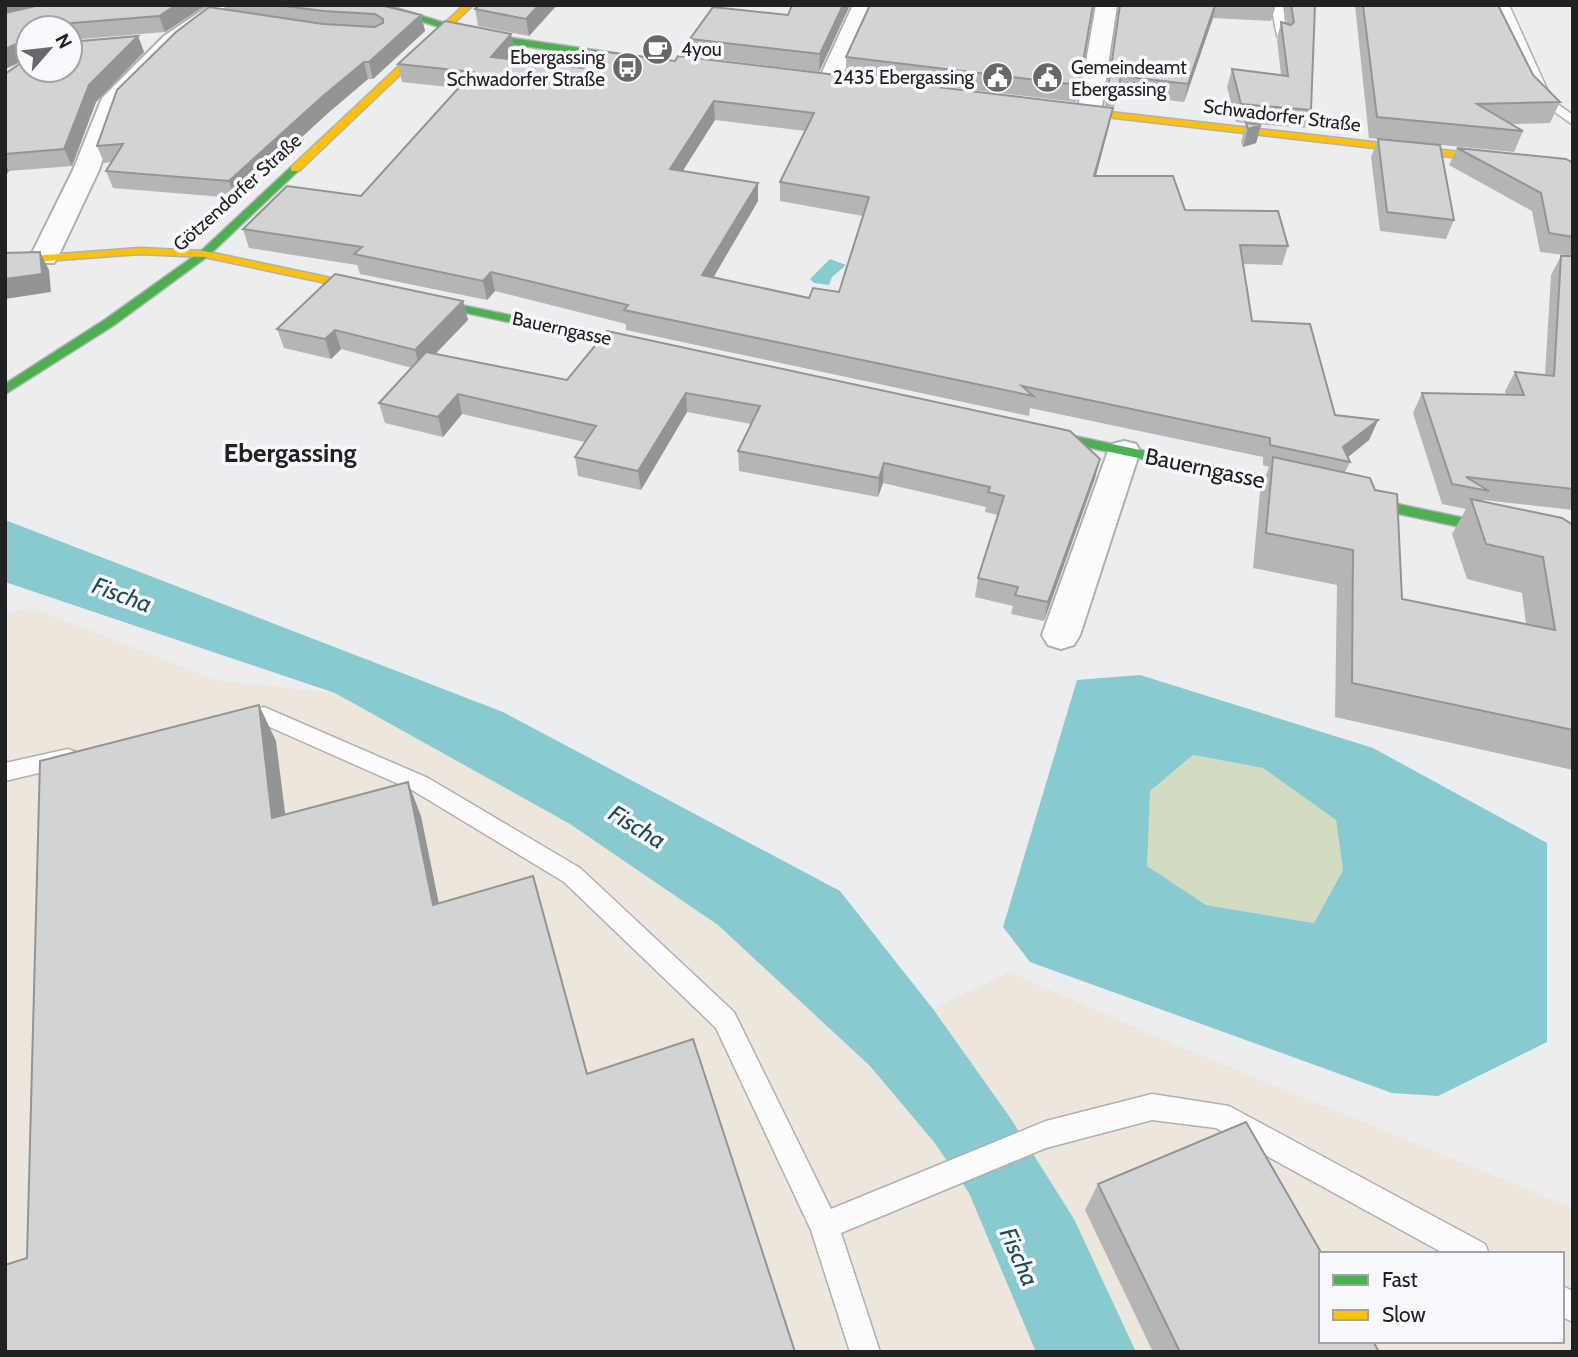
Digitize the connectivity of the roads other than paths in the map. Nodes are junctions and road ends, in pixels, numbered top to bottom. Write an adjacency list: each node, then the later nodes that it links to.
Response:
1 (376, 5): 8 (main road)
2 (469, 5): 8 (main road, Götzendorfer Straße)
3 (864, 5): 13 (street)
4 (1107, 5): 15 (street)
5 (1277, 5): 9 (lane)
6 (1503, 5): 16 (lane)
7 (221, 14): 10 (street)
8 (445, 28): 12 (main road); 18 (main road, Götzendorfer Straße)
9 (1283, 36)
10 (172, 41): 11 (street); 19 (street)
11 (132, 44)
12 (670, 64)
13 (829, 83)
14 (1047, 108): 15 (main road, Schwadorfer Straße)
15 (1088, 113): 17 (main road, Schwadorfer Straße)
16 (1573, 121)
17 (1573, 168)
18 (204, 254): 19 (main road, Bauerngasse); 21 (main road, Bauerngasse); 22 (main road, Götzendorfer Straße)
19 (44, 257): 20 (main road, Bauerngasse)
20 (5, 261)
21 (667, 351)
22 (5, 390)
23 (1017, 428): 24 (main road, Bauerngasse)
24 (1125, 451): 25 (main road, Bauerngasse); 26 (street, Bauerngasse)
25 (1573, 547)
26 (1061, 635)
27 (209, 727): 30 (lane)
28 (87, 754): 29 (lane)
29 (5, 772)
30 (824, 1226): 31 (lane); 32 (lane)
31 (1471, 1252)
32 (865, 1352)

